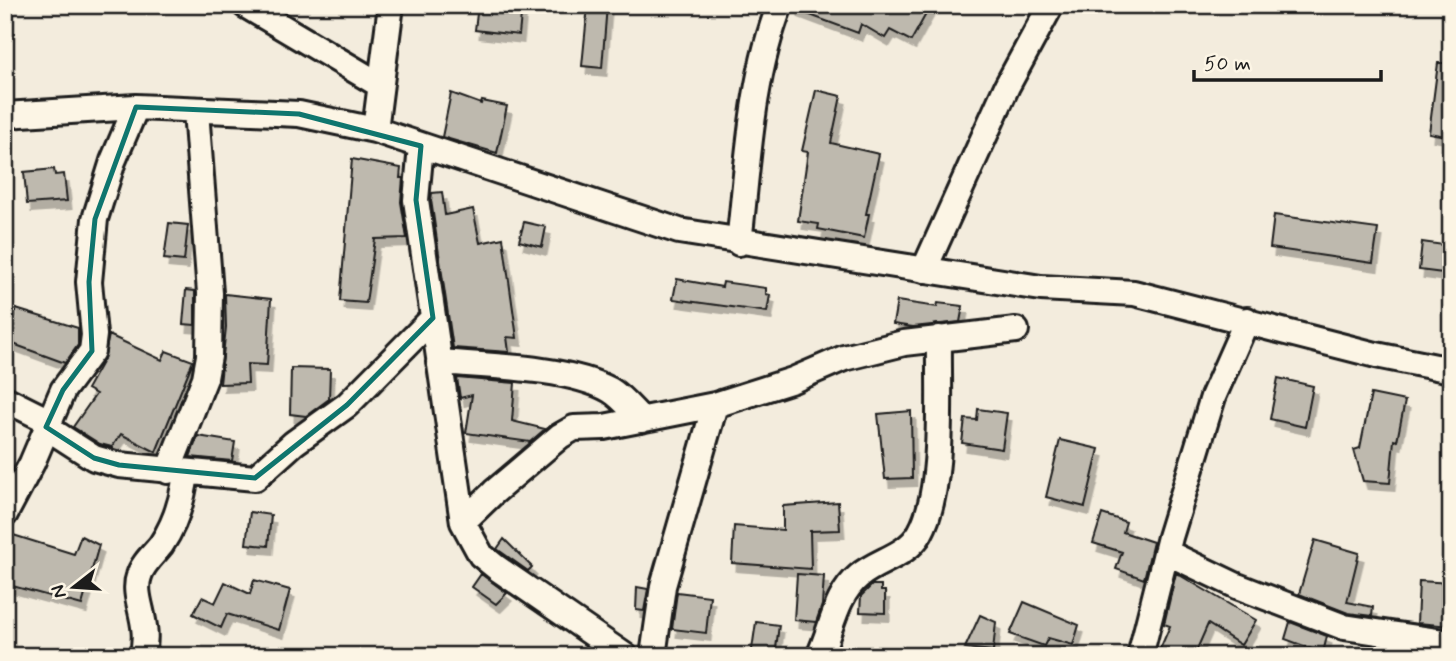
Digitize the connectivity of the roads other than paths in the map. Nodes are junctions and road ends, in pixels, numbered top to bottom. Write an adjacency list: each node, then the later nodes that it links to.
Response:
1 (245, 5): 5 (street)
2 (391, 5): 5 (street)
3 (780, 5): 11 (street)
4 (1051, 5): 12 (street)
5 (380, 85): 9 (street)
6 (136, 107): 7 (street); 8 (street); 22 (street)
7 (196, 111): 9 (street); 23 (street)
8 (5, 115)
9 (375, 130): 10 (street)
10 (421, 146): 11 (street); 13 (street)
11 (739, 243): 12 (street)
12 (924, 270): 14 (street)
13 (433, 318): 17 (street); 23 (street)
14 (1247, 320): 18 (street); 26 (street)
15 (1016, 330): 16 (street)
16 (939, 338): 20 (street); 31 (street)
17 (439, 362): 21 (street); 25 (street)
18 (1451, 370)
19 (5, 399): 22 (street)
20 (715, 405): 21 (street); 30 (street)
21 (642, 420): 25 (street)
22 (47, 424): 23 (street); 24 (street)
23 (177, 472): 28 (street)
24 (5, 514)
25 (463, 522): 29 (street)
26 (1166, 552): 27 (street); 32 (street)
27 (1440, 646)
28 (142, 656)
29 (625, 656)
30 (653, 656)
31 (819, 656)
32 (1140, 656)

